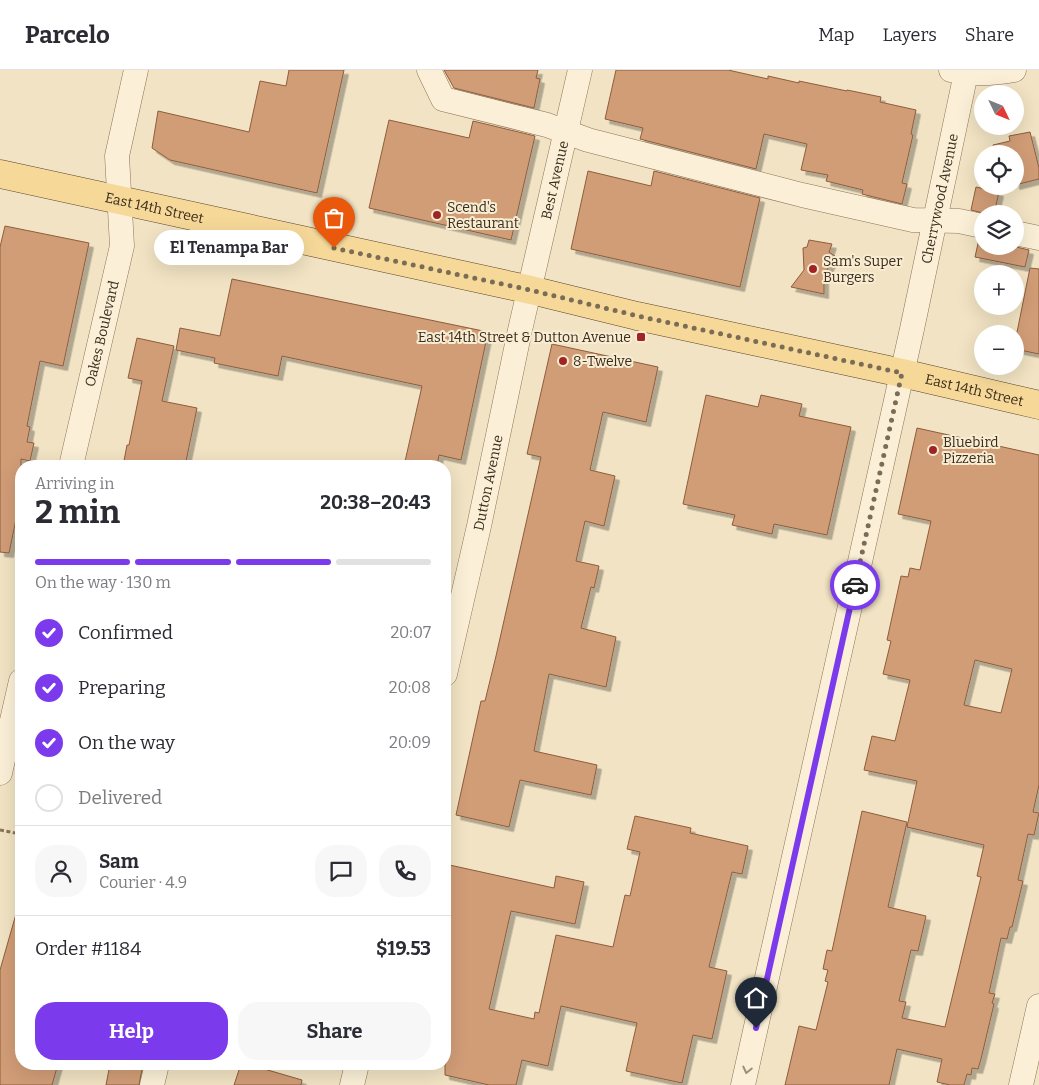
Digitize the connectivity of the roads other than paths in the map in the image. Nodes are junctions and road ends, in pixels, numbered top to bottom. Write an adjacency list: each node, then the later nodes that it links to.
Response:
1 (136, 70): 8 (street, Oakes Boulevard)
2 (429, 70): 6 (street)
3 (580, 70): 6 (street, Best Avenue)
4 (1014, 70): 5 (street, Cherrywood Avenue)
5 (958, 72): 9 (street, Cherrywood Avenue)
6 (566, 132): 9 (street); 13 (street, Best Avenue)
7 (0, 174): 8 (main road, East 14th Street)
8 (119, 199): 13 (main road, East 14th Street); 16 (street, Oakes Boulevard)
9 (935, 222): 10 (street); 14 (street, Cherrywood Avenue)
10 (974, 224)
11 (1024, 235): 12 (street)
12 (1039, 238)
13 (530, 290): 14 (main road, East 14th Street); 17 (street, Dutton Avenue)
14 (902, 373): 15 (main road, East 14th Street); 25 (street, Cherrywood Avenue, one-way to 25)
15 (1039, 405)
16 (72, 460)
17 (451, 647)
18 (15, 707): 19 (street)
19 (0, 772)
20 (1039, 1006): 26 (street)
21 (156, 1070): 23 (street)
22 (356, 1070): 24 (street)
23 (152, 1085)
24 (352, 1085)
25 (743, 1085)
26 (1021, 1085)

